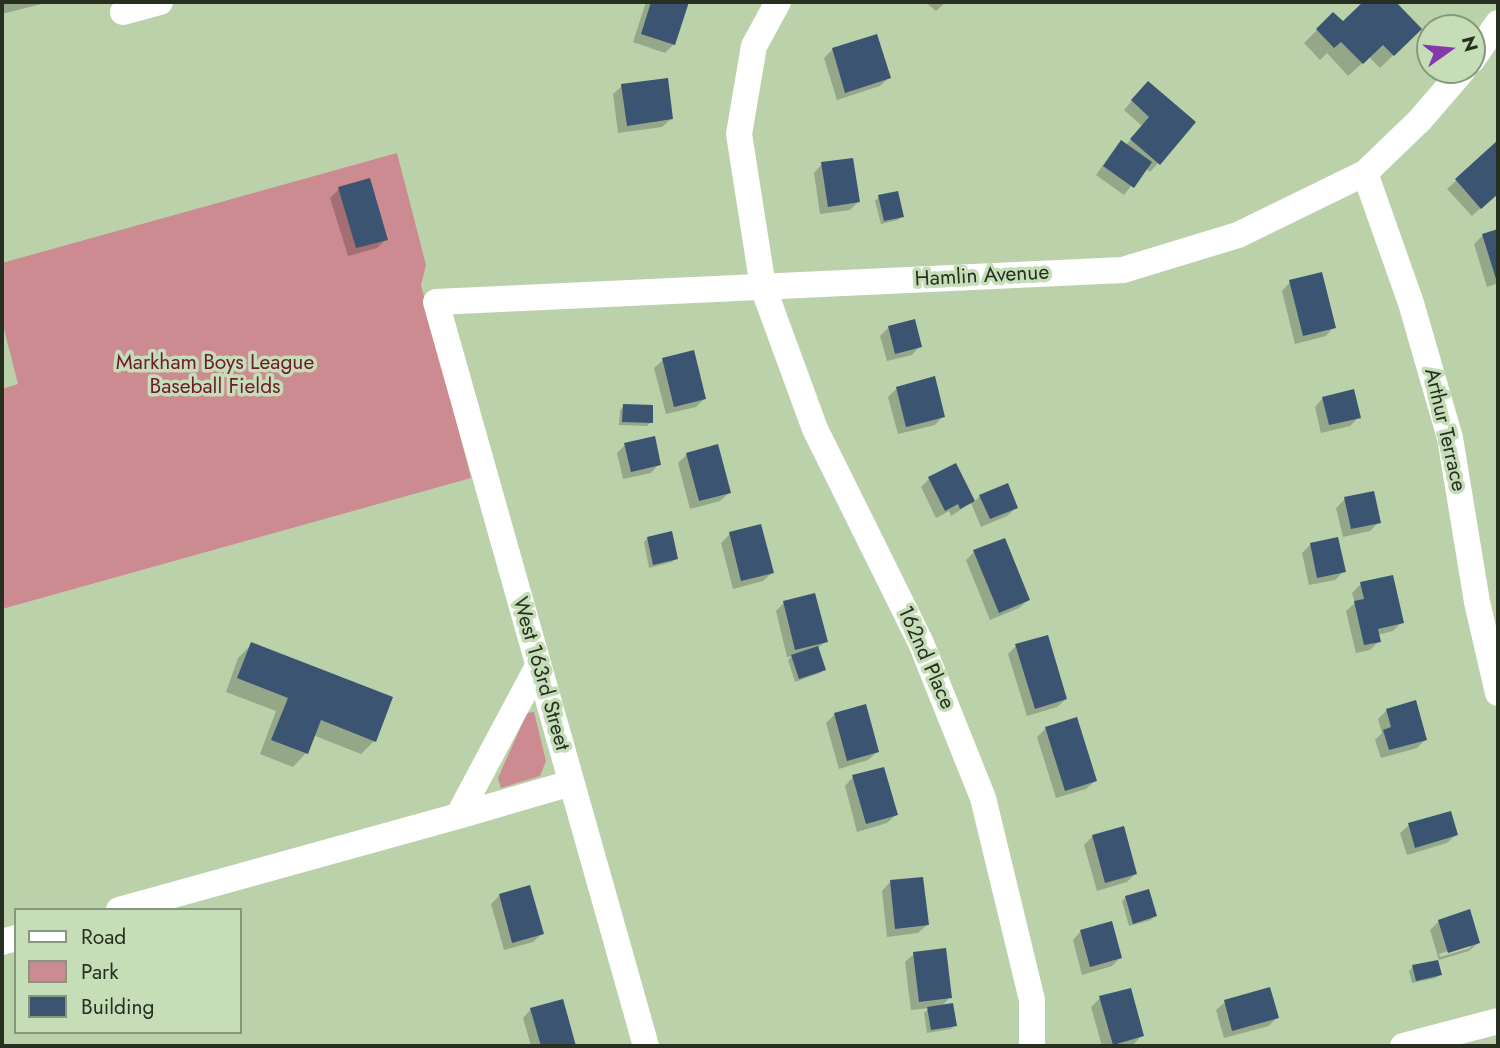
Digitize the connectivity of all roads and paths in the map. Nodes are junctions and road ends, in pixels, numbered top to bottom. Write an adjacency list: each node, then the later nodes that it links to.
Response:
1 (160, 2): 3 (street)
2 (778, 2): 8 (street, 162nd Place)
3 (123, 12)
4 (1498, 23): 5 (street)
5 (1486, 40)
6 (1451, 84): 7 (street, Hamlin Avenue)
7 (1365, 173): 8 (street, Hamlin Avenue); 11 (street, Arthur Terrace)
8 (763, 287): 9 (street, Hamlin Avenue); 17 (street, 162nd Place)
9 (436, 302): 10 (street, West 163rd Street)
10 (538, 666): 12 (street, West 163rd Street); 13 (street)
11 (1498, 692)
12 (571, 783): 13 (street); 16 (street, West 163rd Street)
13 (458, 816): 14 (street)
14 (126, 908)
15 (1498, 1021): 18 (street)
16 (646, 1046)
17 (1032, 1046)
18 (1403, 1046)

